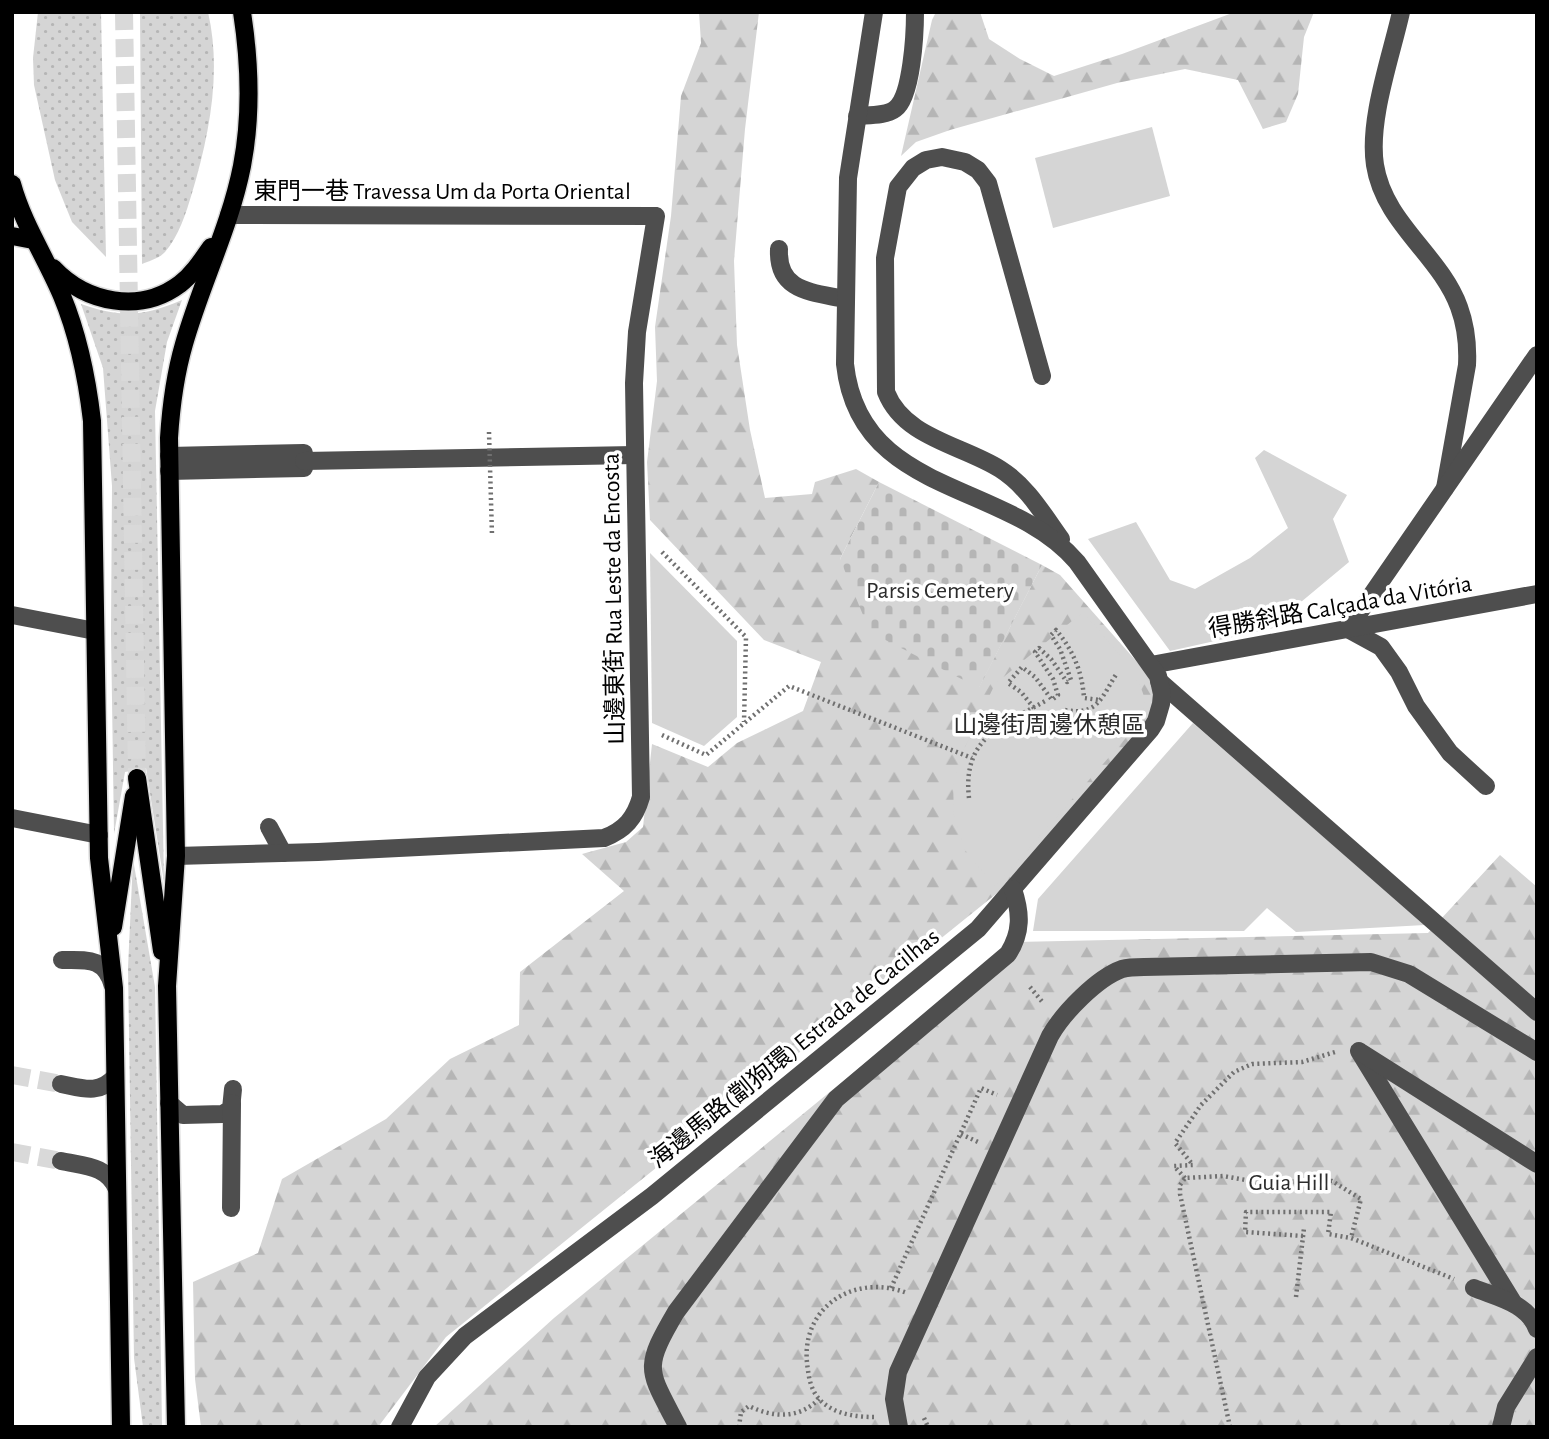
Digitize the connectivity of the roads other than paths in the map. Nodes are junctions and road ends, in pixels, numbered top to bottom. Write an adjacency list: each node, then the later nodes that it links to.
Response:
1 (242, 12): 10 (main road)
2 (874, 12): 7 (street)
3 (915, 12): 6 (street)
4 (927, 12): 6 (street)
5 (1401, 12): 19 (street)
6 (911, 61): 7 (street)
7 (857, 116): 14 (street)
8 (12, 184): 12 (main road)
9 (656, 216): 10 (street, 東門一巷 Travessa Um da Porta Oriental); 17 (street, 山邊東街 Rua Leste da Encosta)
10 (226, 222): 12 (main road); 18 (main road)
11 (12, 236): 12 (main road)
12 (38, 247): 24 (main road)
13 (779, 249): 14 (street)
14 (845, 299): 20 (street)
15 (1537, 355): 19 (street)
16 (1042, 376): 20 (street)
17 (635, 455): 18 (street); 30 (street, 山邊東街 Rua Leste da Encosta)
18 (169, 463): 31 (main road)
19 (1445, 488): 23 (street)
20 (1077, 562): 25 (street)
21 (1537, 594): 23 (street, 得勝斜路 Calçada da Vitória)
22 (12, 615): 24 (street)
23 (1348, 629): 25 (street, 得勝斜路 Calçada da Vitória); 26 (street)
24 (95, 631): 29 (main road)
25 (1155, 673): 32 (street, 海邊馬路(劏狗環) Estrada de Cacilhas); 39 (street)
26 (1486, 786)
27 (12, 818): 29 (street)
28 (270, 827): 30 (street)
29 (99, 835): 33 (main road)
30 (283, 853): 31 (street)
31 (176, 856): 38 (main road)
32 (1013, 889): 57 (street, 海邊馬路(劏狗環) Estrada de Cacilhas); 58 (street)
33 (107, 933): 34 (main road); 36 (street)
34 (110, 951): 37 (main road); 38 (main road)
35 (62, 960): 36 (street)
36 (83, 960): 37 (street)
37 (113, 986): 41 (main road)
38 (167, 986): 43 (main road)
39 (1537, 1012)
40 (1537, 1052): 53 (street)
41 (115, 1077): 42 (street); 46 (main road)
42 (61, 1084)
43 (173, 1114): 47 (street); 56 (main road)
44 (61, 1161): 46 (street)
45 (1537, 1164): 49 (street)
46 (117, 1189): 52 (main road)
47 (231, 1208)
48 (1474, 1288): 49 (street)
49 (1514, 1304): 50 (street)
50 (1537, 1329)
51 (1537, 1357): 59 (street)
52 (120, 1365): 54 (main road); 55 (main road)
53 (897, 1419)
54 (121, 1427)
55 (131, 1427)
56 (176, 1427)
57 (400, 1427)
58 (678, 1427)
59 (1501, 1427)

